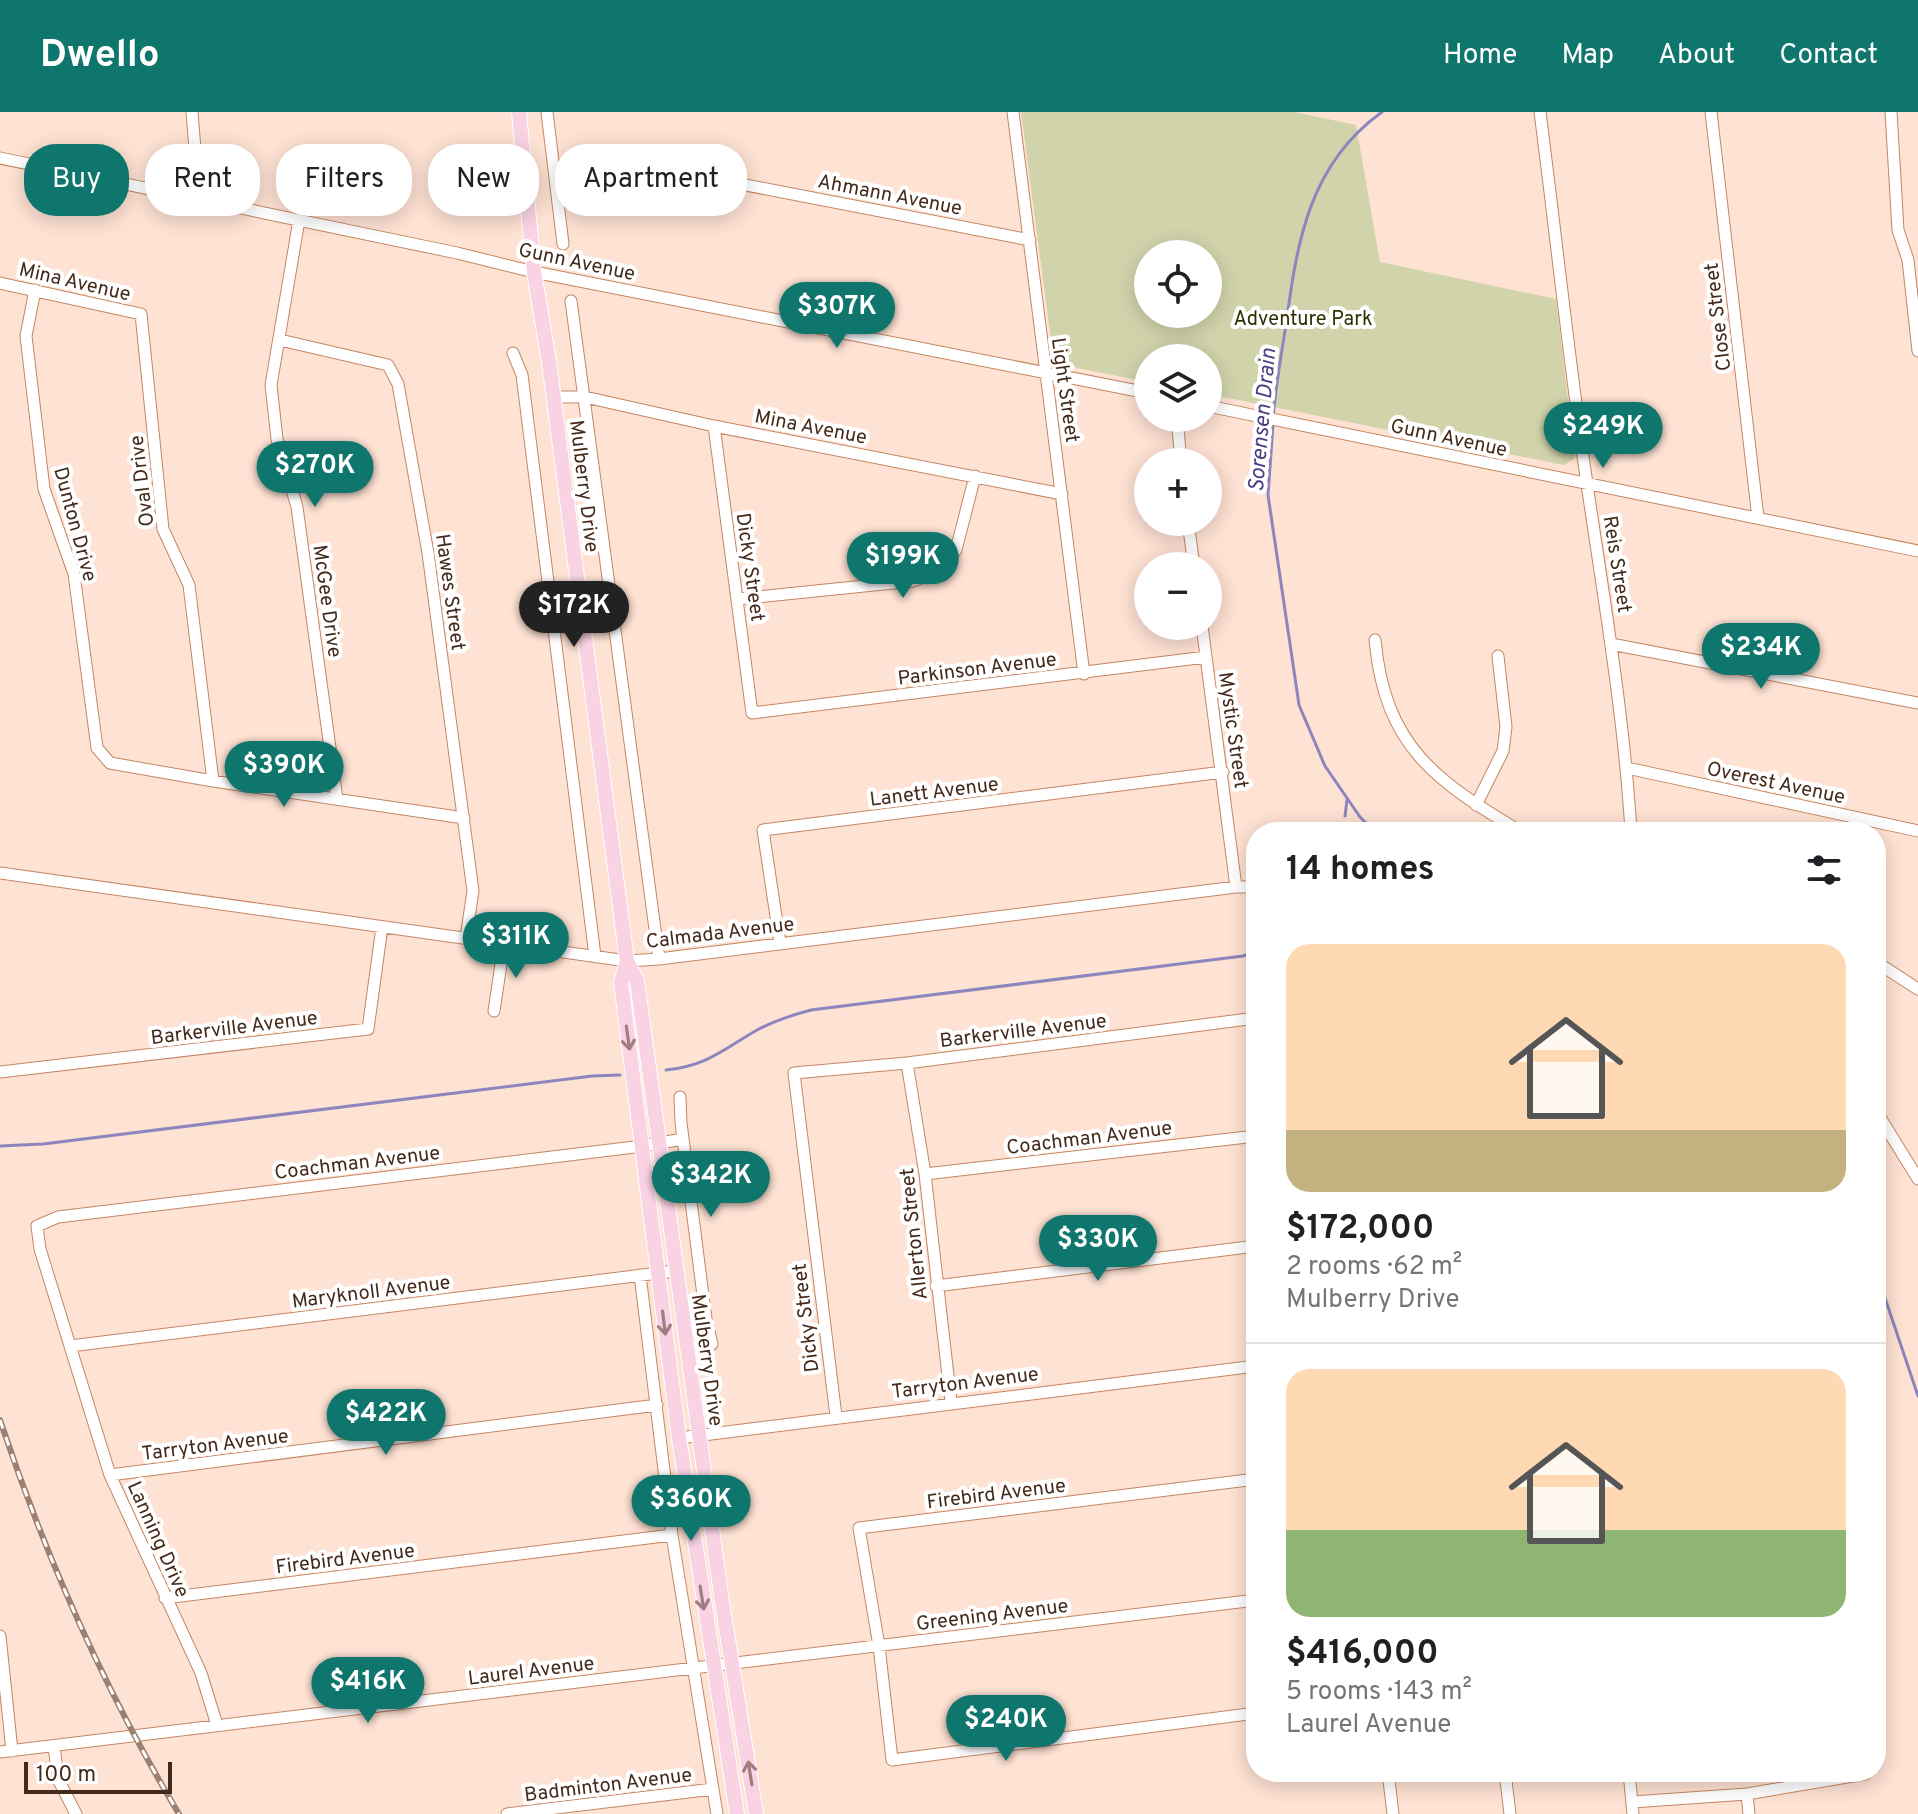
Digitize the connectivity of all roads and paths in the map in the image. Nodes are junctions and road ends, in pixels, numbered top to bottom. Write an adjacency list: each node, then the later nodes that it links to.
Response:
1 (192, 112): 8 (street)
2 (519, 112): 18 (main road, Mulberry Drive)
3 (547, 112): 10 (street)
4 (1011, 112): 16 (street, Light Street)
5 (1540, 112): 33 (street, Reis Street)
6 (1711, 112): 35 (street, Close Street)
7 (1891, 112): 24 (street)
8 (195, 144)
9 (0, 158): 12 (street, Gunn Avenue)
10 (555, 171)
11 (747, 185): 16 (street, Ahmann Avenue)
12 (145, 188)
13 (260, 212): 15 (street, Gunn Avenue)
14 (560, 216): 17 (street)
15 (299, 220): 18 (street, Gunn Avenue); 23 (street, McGee Drive)
16 (1030, 240): 26 (street, Light Street)
17 (563, 244)
18 (534, 272): 26 (street, Gunn Avenue); 28 (main road, Mulberry Drive)
19 (0, 283): 20 (street, Mina Avenue)
20 (35, 290): 22 (street, Mina Avenue); 48 (street, Dunton Drive)
21 (571, 301): 29 (street, Mulberry Drive)
22 (141, 314): 48 (street, Oval Drive)
23 (280, 340): 49 (street, McGee Drive); 51 (street, Hawes Street)
24 (1918, 351)
25 (513, 353): 64 (street)
26 (1046, 373): 27 (street, Gunn Avenue); 34 (street, Light Street)
27 (1134, 390)
28 (553, 397): 29 (street, Mina Avenue); 66 (main road, Mulberry Drive)
29 (585, 397): 31 (street, Mina Avenue); 65 (street, Mulberry Drive)
30 (1222, 409): 33 (street, Gunn Avenue)
31 (714, 426): 32 (street, Mina Avenue); 37 (street, Dicky Street)
32 (975, 476): 34 (street, Mina Avenue); 37 (street)
33 (1587, 484): 35 (street, Gunn Avenue); 40 (street, Reis Street)
34 (1062, 494): 43 (street, Light Street)
35 (1758, 518): 36 (street, Gunn Avenue)
36 (1918, 551)
37 (737, 599): 45 (street, Dicky Street)
38 (1204, 640): 42 (street, Mystic Street)
39 (1375, 640): 50 (street)
40 (1611, 644): 44 (street); 46 (street, Reis Street)
41 (1498, 656): 50 (street)
42 (1206, 657): 43 (street, Parkinson Avenue); 47 (street, Mystic Street)
43 (1084, 674): 45 (street, Parkinson Avenue)
44 (1918, 703)
45 (752, 713)
46 (1627, 768): 53 (street, Reis Street); 54 (street, Overest Avenue)
47 (1223, 772): 58 (street, Mystic Street); 62 (street, Lanett Avenue)
48 (213, 781): 49 (street)
49 (337, 799): 51 (street)
50 (1476, 805): 52 (street)
51 (464, 818): 61 (street, Hawes Street)
52 (1504, 822)
53 (1630, 822)
54 (1876, 822)
55 (1886, 824): 56 (street, Overest Avenue)
56 (1918, 831)
57 (0, 873): 60 (street, Calmada Avenue)
58 (1236, 887): 59 (street, Calmada Avenue); 62 (street, Calmada Avenue)
59 (1246, 887)
60 (382, 927): 61 (street, Calmada Avenue); 72 (street, Barkerville Avenue)
61 (466, 938): 63 (street, Calmada Avenue)
62 (780, 943): 65 (street, Calmada Avenue)
63 (504, 944): 64 (street, Calmada Avenue); 69 (street)
64 (595, 956): 66 (street, Calmada Avenue)
65 (659, 959): 66 (street, Calmada Avenue)
66 (627, 961): 78 (main road, Mulberry Drive); 79 (main road, Mulberry Drive, one-way to 79)
67 (1886, 972): 68 (street)
68 (1918, 989)
69 (494, 1011)
70 (1246, 1019): 71 (street, Barkerville Avenue)
71 (907, 1063): 73 (street, Barkerville Avenue); 80 (street, Allerton Street)
72 (0, 1072)
73 (794, 1073): 93 (street, Dicky Street)
74 (680, 1097): 77 (street)
75 (1886, 1127): 81 (street)
76 (1246, 1137): 80 (street, Coachman Avenue)
77 (683, 1139): 78 (street, Coachman Avenue); 88 (street)
78 (659, 1144): 79 (street, Coachman Avenue); 84 (main road, Mulberry Drive)
79 (643, 1146): 82 (street, Coachman Avenue); 85 (main road, Mulberry Drive)
80 (925, 1174): 87 (street, Allerton Street)
81 (1918, 1179)
82 (37, 1226): 89 (street, Lanning Drive)
83 (1246, 1247): 87 (street)
84 (675, 1271): 85 (street, Maryknoll Avenue); 94 (main road, Mulberry Drive)
85 (657, 1273): 86 (street, Maryknoll Avenue); 95 (main road, Mulberry Drive, one-way to 95)
86 (640, 1275): 89 (street, Maryknoll Avenue); 92 (street)
87 (936, 1286): 91 (street, Allerton Street)
88 (712, 1344)
89 (70, 1346): 96 (street, Lanning Drive)
90 (1246, 1367): 91 (street, Tarryton Avenue)
91 (951, 1402): 93 (street, Tarryton Avenue)
92 (657, 1405): 96 (street, Tarryton Avenue); 98 (street)
93 (836, 1416): 94 (street, Tarryton Avenue)
94 (699, 1436): 95 (street, Tarryton Avenue); 103 (main road, Mulberry Drive)
95 (679, 1438): 104 (main road, Mulberry Drive, one-way to 104)
96 (110, 1475): 99 (street, Lanning Drive)
97 (1246, 1480): 102 (street, Firebird Avenue)
98 (672, 1535): 99 (street, Firebird Avenue); 105 (street)
99 (165, 1598): 107 (street, Lanning Drive)
100 (1246, 1601): 102 (street, Greening Avenue)
101 (0, 1636): 109 (street)
102 (879, 1646): 103 (street, Greening Avenue); 106 (street)
103 (732, 1664): 104 (street, Laurel Avenue); 121 (main road, Mulberry Drive, one-way to 103)
104 (713, 1666): 105 (street, Laurel Avenue); 120 (main road, Mulberry Drive)
105 (693, 1668): 107 (street, Laurel Avenue); 114 (street)
106 (1246, 1714)
107 (217, 1725): 108 (street, Laurel Avenue)
108 (54, 1746): 109 (street, Laurel Avenue); 117 (street)
109 (6, 1752)
110 (1389, 1782): 122 (street)
111 (1506, 1782): 123 (street)
112 (1630, 1782): 116 (street)
113 (1814, 1782): 115 (street)
114 (713, 1789): 118 (street, Badminton Avenue); 119 (street)
115 (1747, 1794): 116 (street); 124 (street)
116 (1632, 1808)
117 (76, 1814)
118 (507, 1814)
119 (717, 1814)
120 (737, 1814)
121 (756, 1814)
122 (1393, 1814)
123 (1510, 1814)
124 (1749, 1814)

